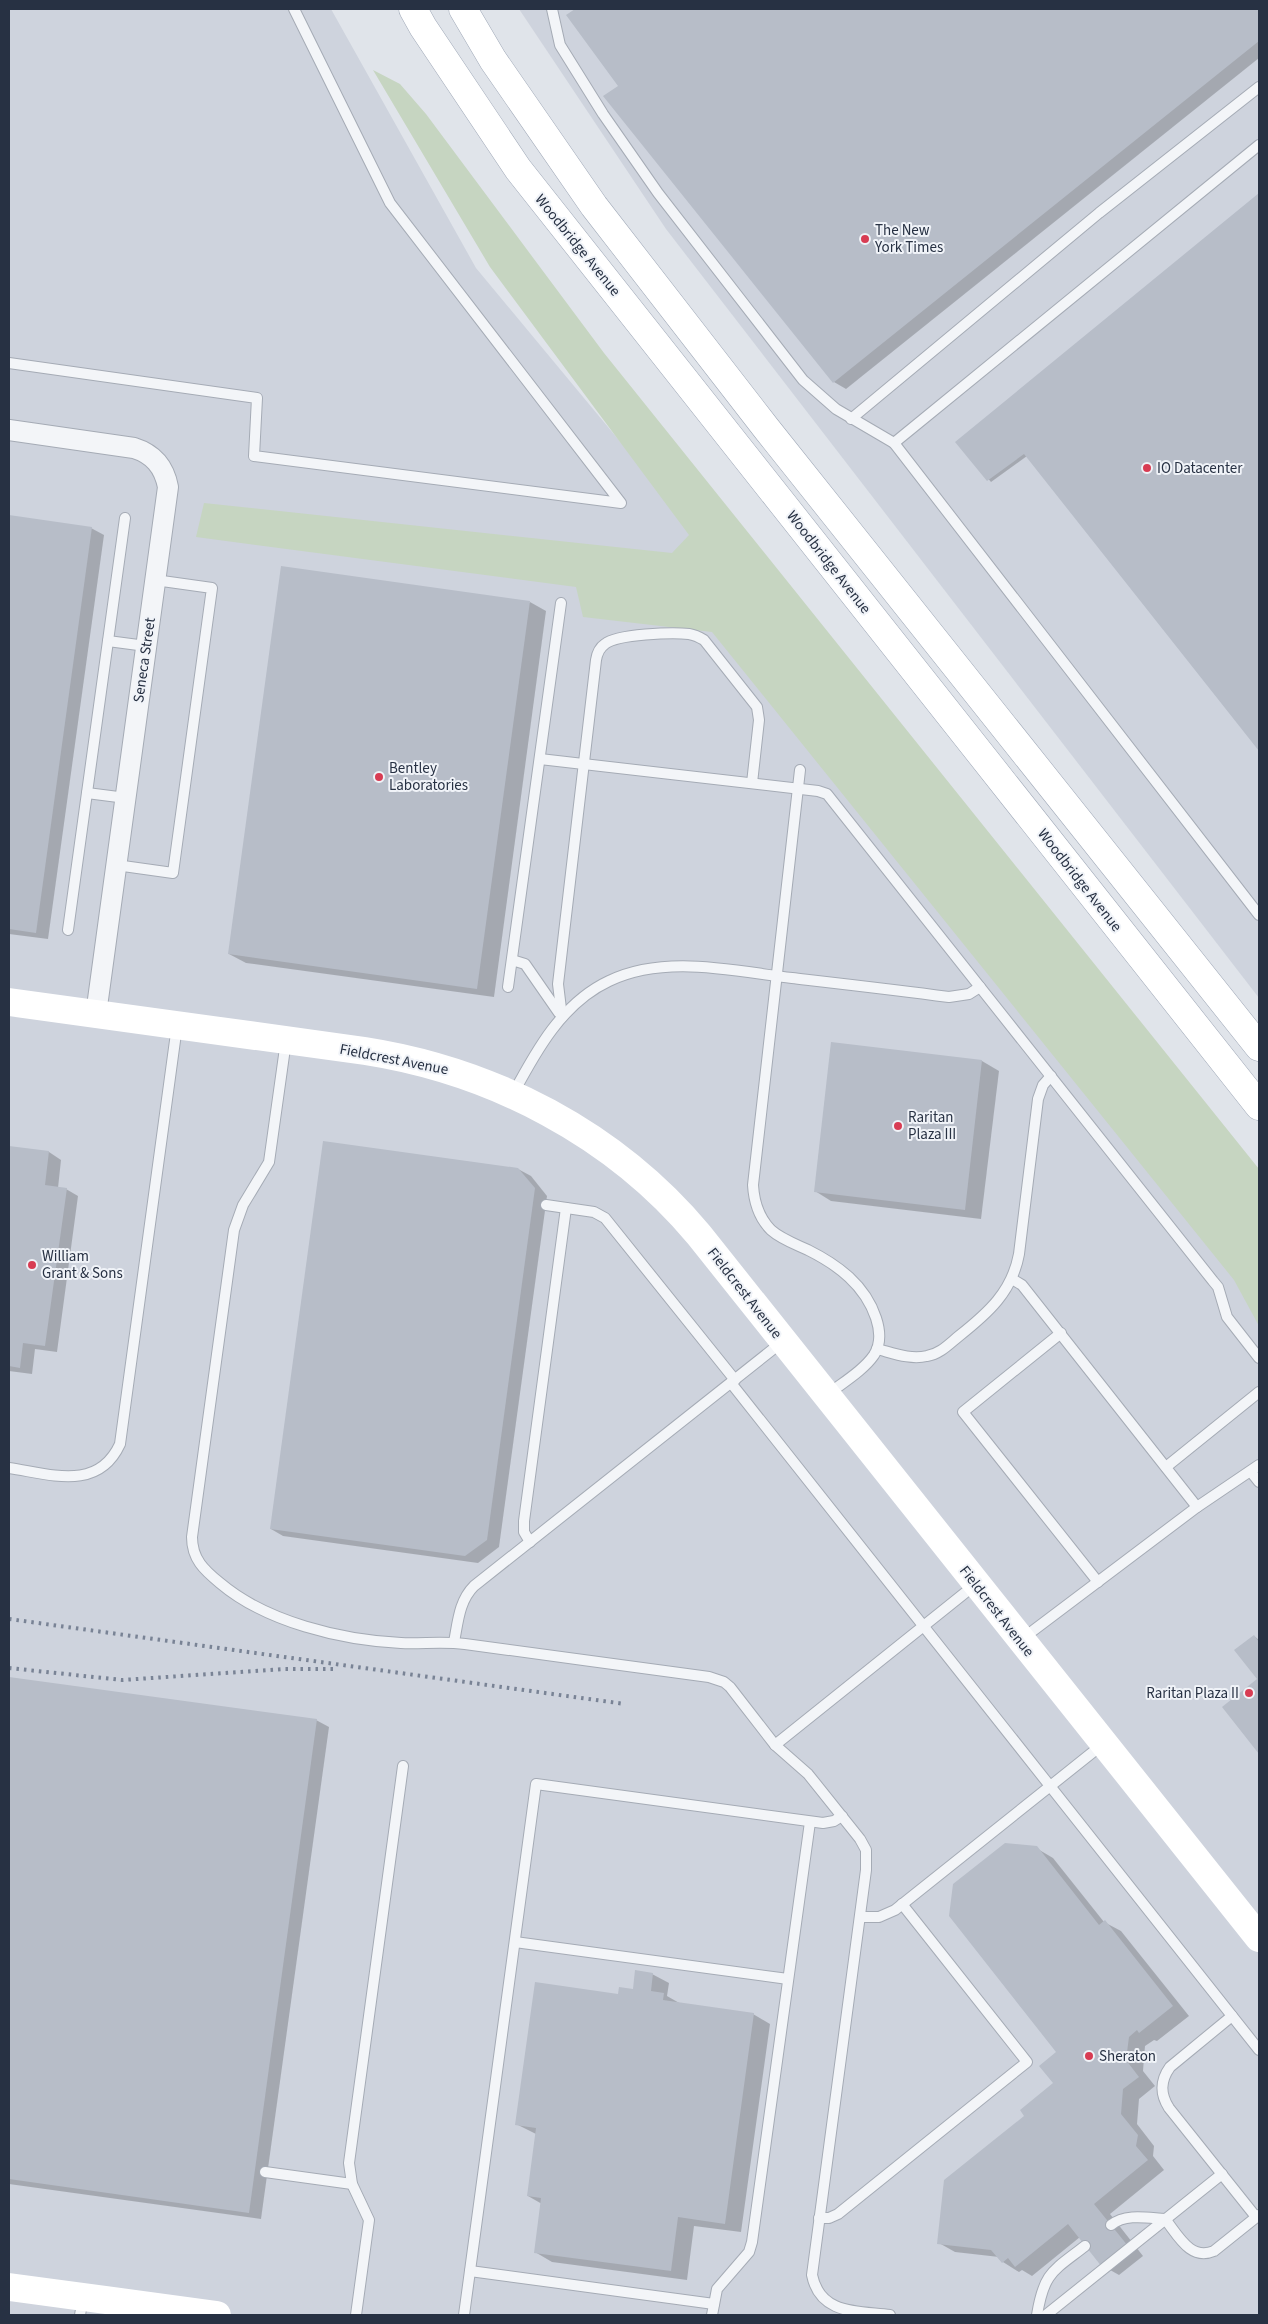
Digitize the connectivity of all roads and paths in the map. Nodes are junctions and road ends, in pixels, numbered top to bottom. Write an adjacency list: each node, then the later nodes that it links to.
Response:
1 (294, 9): 7 (lane)
2 (413, 9): 38 (main road, Woodbridge Avenue)
3 (463, 9): 35 (main road)
4 (552, 9): 8 (lane)
5 (1259, 86): 8 (lane)
6 (1259, 145): 10 (lane)
7 (9, 363)
8 (851, 418): 10 (lane)
9 (9, 430): 12 (street, Seneca Street)
10 (894, 443): 24 (lane)
11 (125, 518): 14 (lane)
12 (155, 580): 15 (street, Seneca Street); 23 (lane)
13 (561, 603): 16 (lane)
14 (108, 641): 15 (lane); 21 (lane)
15 (146, 646): 22 (street, Seneca Street)
16 (540, 759): 17 (lane); 26 (lane)
17 (584, 764): 19 (lane); 19 (lane); 32 (lane)
18 (800, 770): 20 (lane)
19 (752, 783): 20 (lane)
20 (798, 789): 27 (lane); 29 (lane)
21 (87, 792): 22 (lane); 25 (lane)
22 (126, 798): 23 (street, Seneca Street)
23 (116, 865): 31 (street, Seneca Street)
24 (1259, 915)
25 (68, 930)
26 (512, 960): 28 (lane); 32 (lane)
27 (776, 976): 29 (lane); 32 (lane); 44 (lane)
28 (508, 987)
29 (980, 987): 36 (lane)
30 (9, 1002): 31 (main road, Fieldcrest Avenue)
31 (96, 1014): 33 (main road, Fieldcrest Avenue)
32 (562, 1018): 37 (lane)
33 (177, 1025): 34 (main road, Fieldcrest Avenue); 50 (lane)
34 (286, 1040): 37 (main road, Fieldcrest Avenue); 59 (lane)
35 (1259, 1047)
36 (1050, 1076): 41 (lane); 45 (lane)
37 (513, 1094): 43 (main road, Fieldcrest Avenue)
38 (1259, 1106)
39 (546, 1205): 40 (lane)
40 (566, 1208): 46 (lane); 54 (lane)
41 (1012, 1279): 42 (lane); 44 (lane)
42 (1060, 1333): 49 (lane); 55 (lane)
43 (784, 1342): 46 (lane); 48 (main road, Fieldcrest Avenue)
44 (877, 1349): 48 (lane)
45 (1259, 1358)
46 (733, 1382): 54 (lane); 57 (lane)
47 (1259, 1392): 49 (lane)
48 (826, 1395): 56 (main road, Fieldcrest Avenue)
49 (1166, 1467): 53 (lane)
50 (9, 1468)
51 (1255, 1468): 52 (lane); 53 (lane)
52 (1259, 1482)
53 (1197, 1507): 55 (lane)
54 (530, 1542): 59 (lane)
55 (1098, 1582): 58 (lane)
56 (976, 1584): 57 (lane); 58 (main road, Fieldcrest Avenue)
57 (923, 1626): 60 (lane); 63 (lane)
58 (1020, 1640): 61 (main road, Fieldcrest Avenue)
59 (454, 1642): 60 (lane)
60 (776, 1744): 64 (lane)
61 (1103, 1744): 63 (lane); 68 (main road, Fieldcrest Avenue)
62 (403, 1766): 75 (lane)
63 (1050, 1786): 66 (lane); 71 (lane)
64 (842, 1816): 65 (lane); 67 (lane)
65 (810, 1822): 69 (lane); 70 (lane)
66 (902, 1904): 67 (lane); 77 (lane)
67 (860, 1917): 77 (lane)
68 (1259, 1938)
69 (515, 1942): 70 (lane); 81 (lane)
70 (788, 1979): 83 (lane)
71 (1232, 2016): 72 (lane); 74 (lane)
72 (1259, 2050)
73 (265, 2172): 75 (lane)
74 (1222, 2174): 76 (lane); 78 (lane)
75 (352, 2184): 86 (lane)
76 (1258, 2216): 78 (lane)
77 (819, 2218): 89 (lane)
78 (1166, 2219): 79 (lane); 91 (lane)
79 (1111, 2225)
80 (1085, 2246): 90 (lane)
81 (470, 2270): 83 (lane); 87 (lane)
82 (9, 2287): 84 (main road)
83 (714, 2304): 88 (lane)
84 (81, 2306): 85 (main road)
85 (217, 2315)
86 (356, 2315)
87 (464, 2315)
88 (712, 2315)
89 (890, 2315)
90 (1037, 2315)
91 (1046, 2315)

